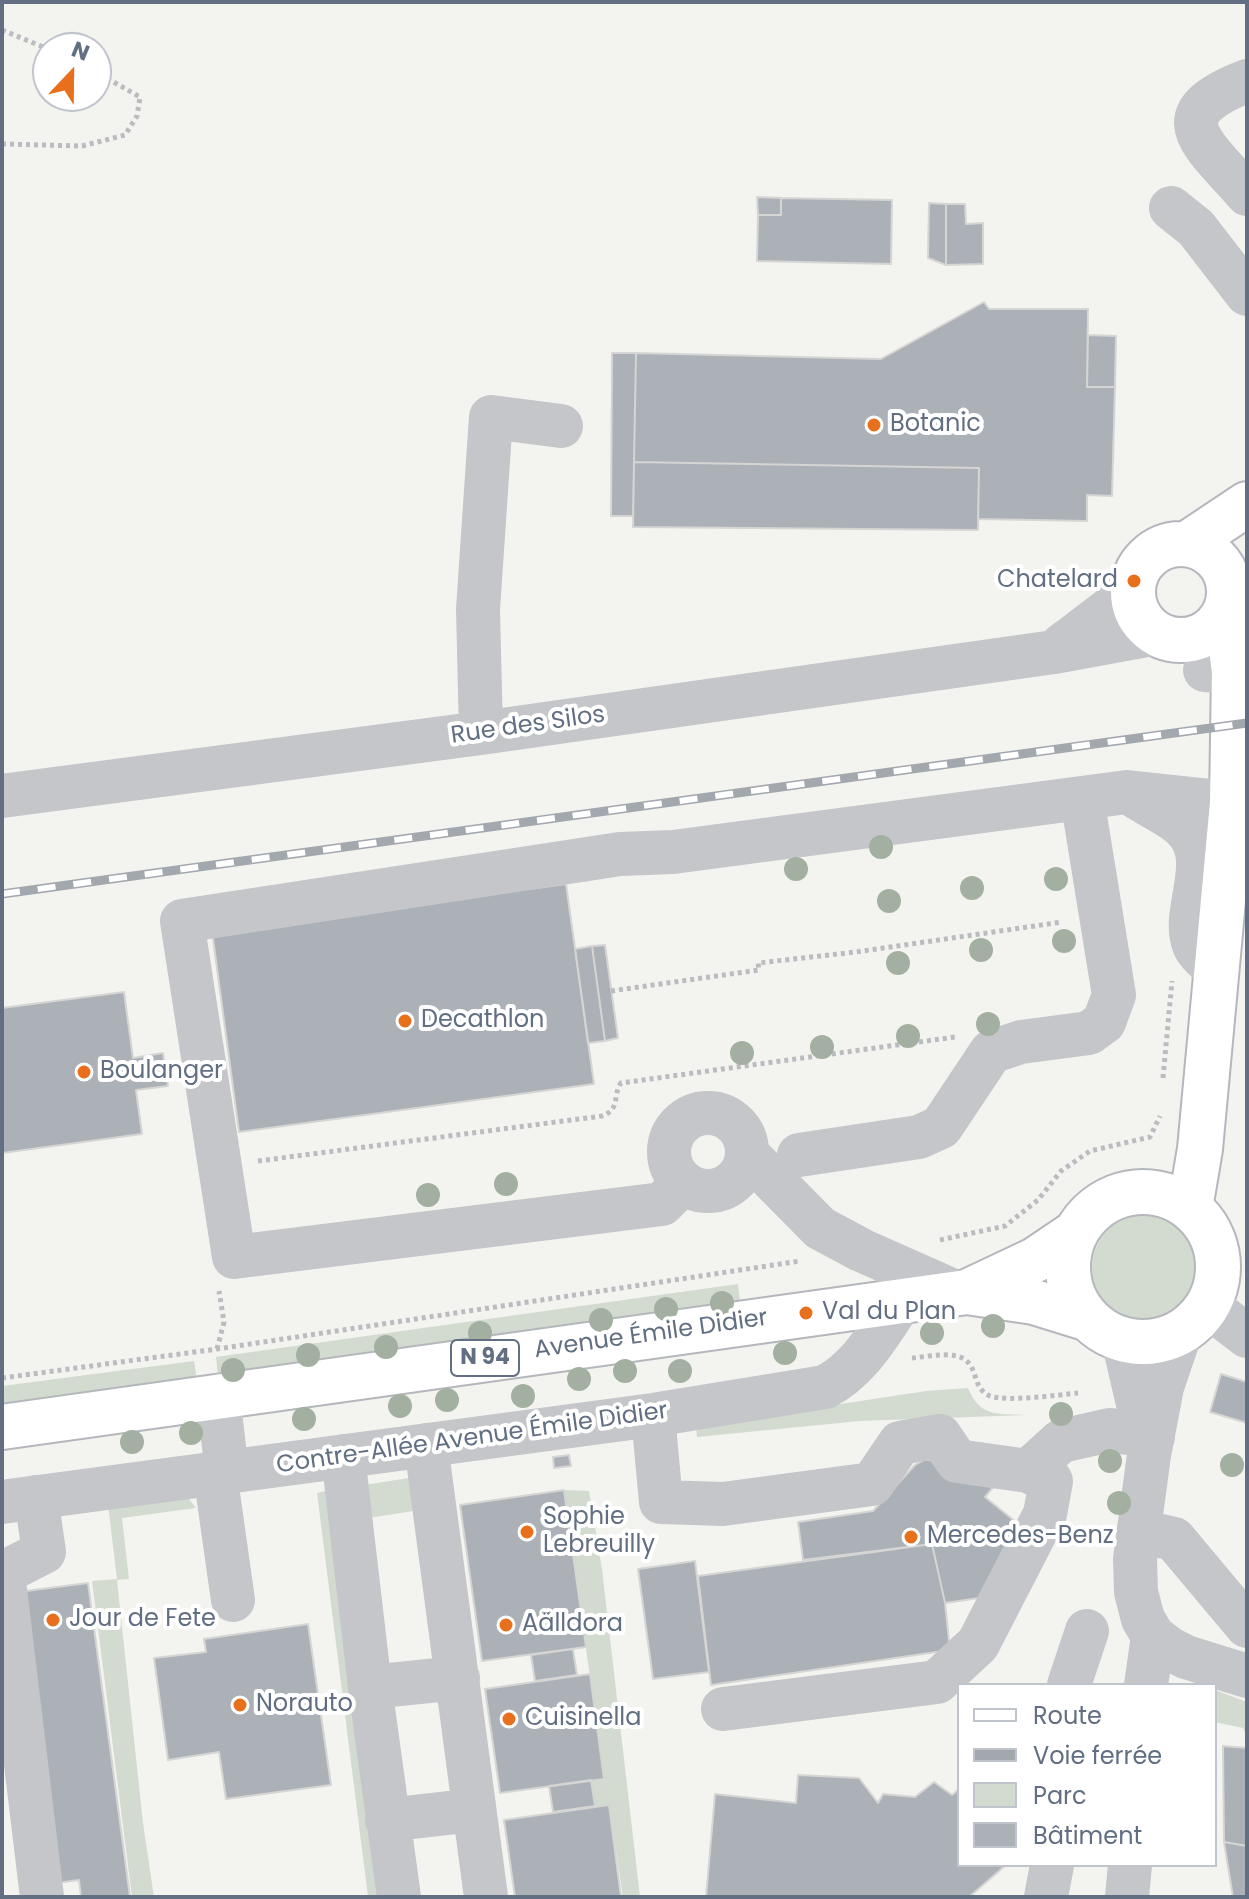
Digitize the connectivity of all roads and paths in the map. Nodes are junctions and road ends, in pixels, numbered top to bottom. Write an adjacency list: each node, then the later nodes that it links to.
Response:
1 (2, 30): 2 (path)
2 (32, 42)
3 (112, 81): 5 (path)
4 (1247, 81): 6 (street)
5 (2, 144)
6 (1247, 194)
7 (1171, 208): 8 (street)
8 (1247, 294)
9 (561, 426): 16 (street)
10 (1247, 504): 11 (main road)
11 (1187, 544): 12 (main road); 13 (main road)
12 (1134, 581): 14 (street, Rue des Silos); 15 (main road)
13 (1235, 601): 15 (main road)
14 (1054, 652): 15 (street, Rue des Silos); 16 (street, Rue des Silos)
15 (1210, 667): 20 (main road)
16 (481, 733): 18 (street, Rue des Silos)
17 (1127, 792): 19 (street); 20 (street); 22 (street)
18 (2, 796)
19 (1082, 798): 21 (street); 28 (street)
20 (1239, 804): 22 (main road)
21 (1101, 916): 23 (path); 27 (street)
22 (1215, 968): 25 (main road)
23 (611, 991)
24 (970, 1035): 28 (path)
25 (1202, 1120): 30 (main road); 31 (main road)
26 (748, 1155): 29 (street); 29 (street); 35 (street)
27 (799, 1155)
28 (220, 1167): 29 (street)
29 (683, 1183)
30 (1149, 1191): 31 (main road); 32 (main road)
31 (1198, 1216): 33 (main road); 37 (main road)
32 (1075, 1233): 35 (main road, Avenue Émile Didier / N 94); 38 (main road)
33 (1247, 1237)
34 (217, 1276): 40 (path)
35 (963, 1292): 36 (main road, Avenue Émile Didier / N 94); 38 (main road, Avenue Émile Didier / N 94)
36 (902, 1300): 41 (main road, Avenue Émile Didier / N 94); 42 (street, Contre-Allée Avenue Émile Didier)
37 (1213, 1300): 38 (main road); 39 (street); 44 (street)
38 (1106, 1329): 44 (street)
39 (1247, 1336)
40 (2, 1378)
41 (218, 1396): 43 (main road, Avenue Émile Didier / N 94); 48 (street)
42 (653, 1415): 45 (street, Contre-Allée Avenue Émile Didier); 47 (street)
43 (2, 1427)
44 (1149, 1442): 47 (street); 50 (street)
45 (426, 1445): 46 (street, Contre-Allée Avenue Émile Didier); 56 (street)
46 (343, 1456): 48 (street, Contre-Allée Avenue Émile Didier); 59 (street)
47 (1028, 1471): 60 (street)
48 (221, 1472): 49 (street, Contre-Allée Avenue Émile Didier); 51 (street)
49 (19, 1500): 65 (street)
50 (1139, 1531): 52 (street); 54 (street)
51 (233, 1600)
52 (1247, 1626)
53 (1087, 1631): 57 (street)
54 (1153, 1636): 55 (street); 58 (street)
55 (1247, 1676)
56 (458, 1678): 59 (street); 61 (street)
57 (1070, 1683)
58 (1146, 1683)
59 (370, 1687): 62 (street)
60 (723, 1709)
61 (474, 1810): 62 (street); 67 (street)
62 (387, 1820): 66 (street)
63 (1052, 1867): 68 (street)
64 (1130, 1867): 69 (street)
65 (42, 1897)
66 (399, 1897)
67 (486, 1897)
68 (1046, 1897)
69 (1127, 1897)

